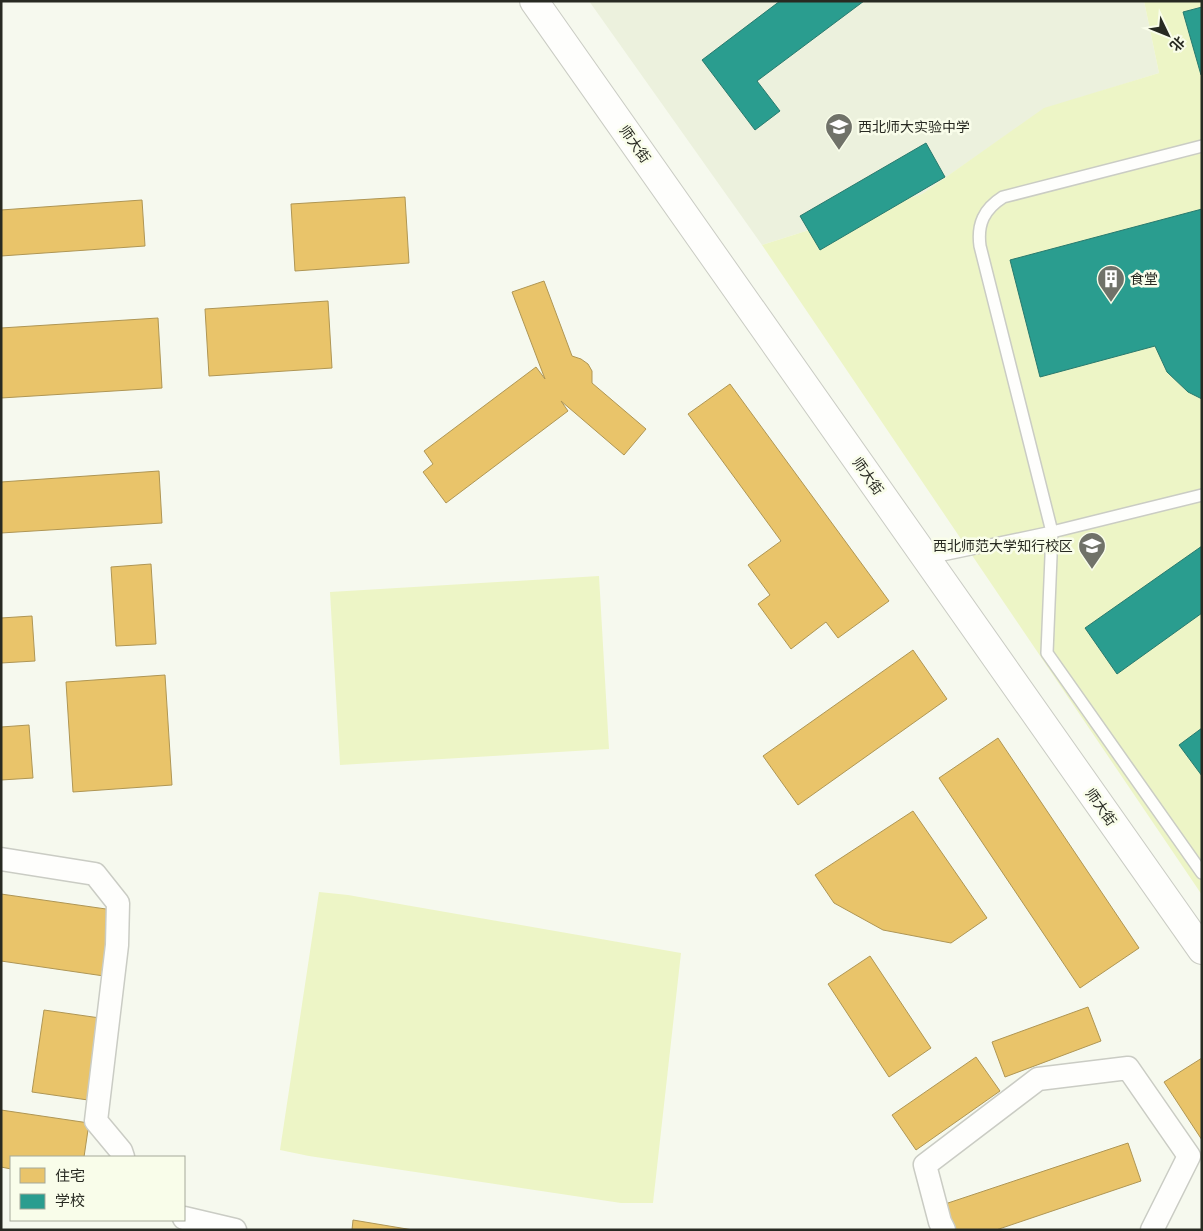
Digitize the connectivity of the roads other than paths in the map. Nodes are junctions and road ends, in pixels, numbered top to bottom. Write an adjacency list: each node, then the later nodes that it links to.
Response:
1 (534, 1): 5 (street, 师大街)
2 (1202, 146): 4 (lane)
3 (1202, 495): 4 (lane)
4 (1052, 532): 5 (lane); 7 (lane)
5 (926, 558): 8 (street, 师大街)
6 (1, 859): 9 (street)
7 (1200, 867)
8 (1202, 950)
9 (123, 1156)
10 (185, 1218): 11 (street)
11 (235, 1230)
12 (944, 1230): 13 (street)
13 (1152, 1230)

